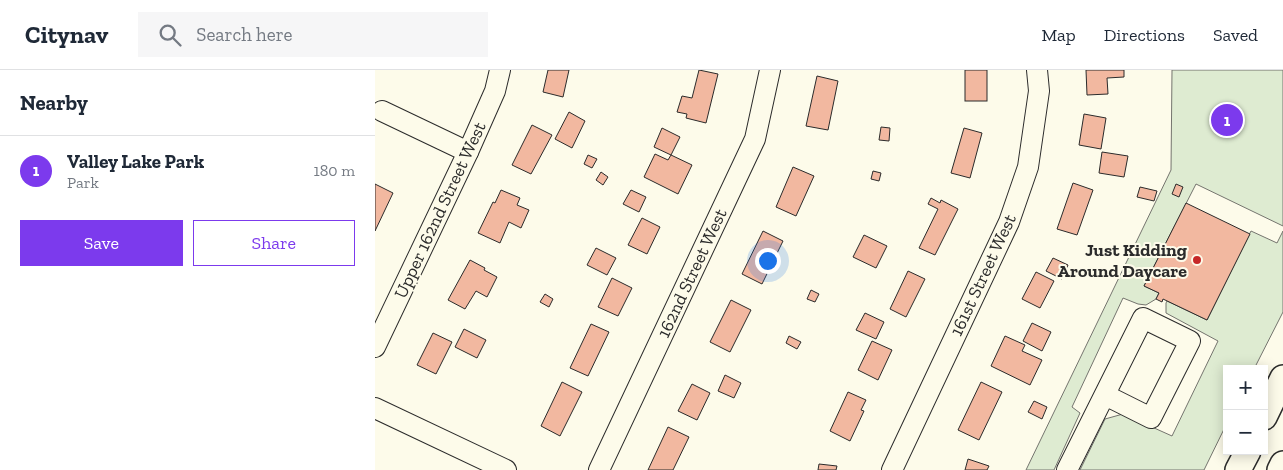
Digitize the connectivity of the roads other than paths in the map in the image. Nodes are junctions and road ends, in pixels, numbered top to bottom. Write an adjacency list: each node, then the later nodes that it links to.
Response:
1 (500, 70): 5 (street, Upper 162nd Street West)
2 (770, 70): 14 (street, 162nd Street West)
3 (1037, 70): 15 (street, 161st Street West)
4 (382, 111): 5 (street)
5 (468, 152): 6 (street, Upper 162nd Street West)
6 (375, 347)
7 (1283, 378): 10 (main road)
8 (1105, 395): 8 (street); 16 (street)
9 (375, 408): 13 (street)
10 (1267, 410)
11 (1245, 455): 17 (main road)
12 (1283, 464): 18 (main road)
13 (506, 470)
14 (599, 470)
15 (892, 470)
16 (1067, 470)
17 (1238, 470)
18 (1280, 470)

